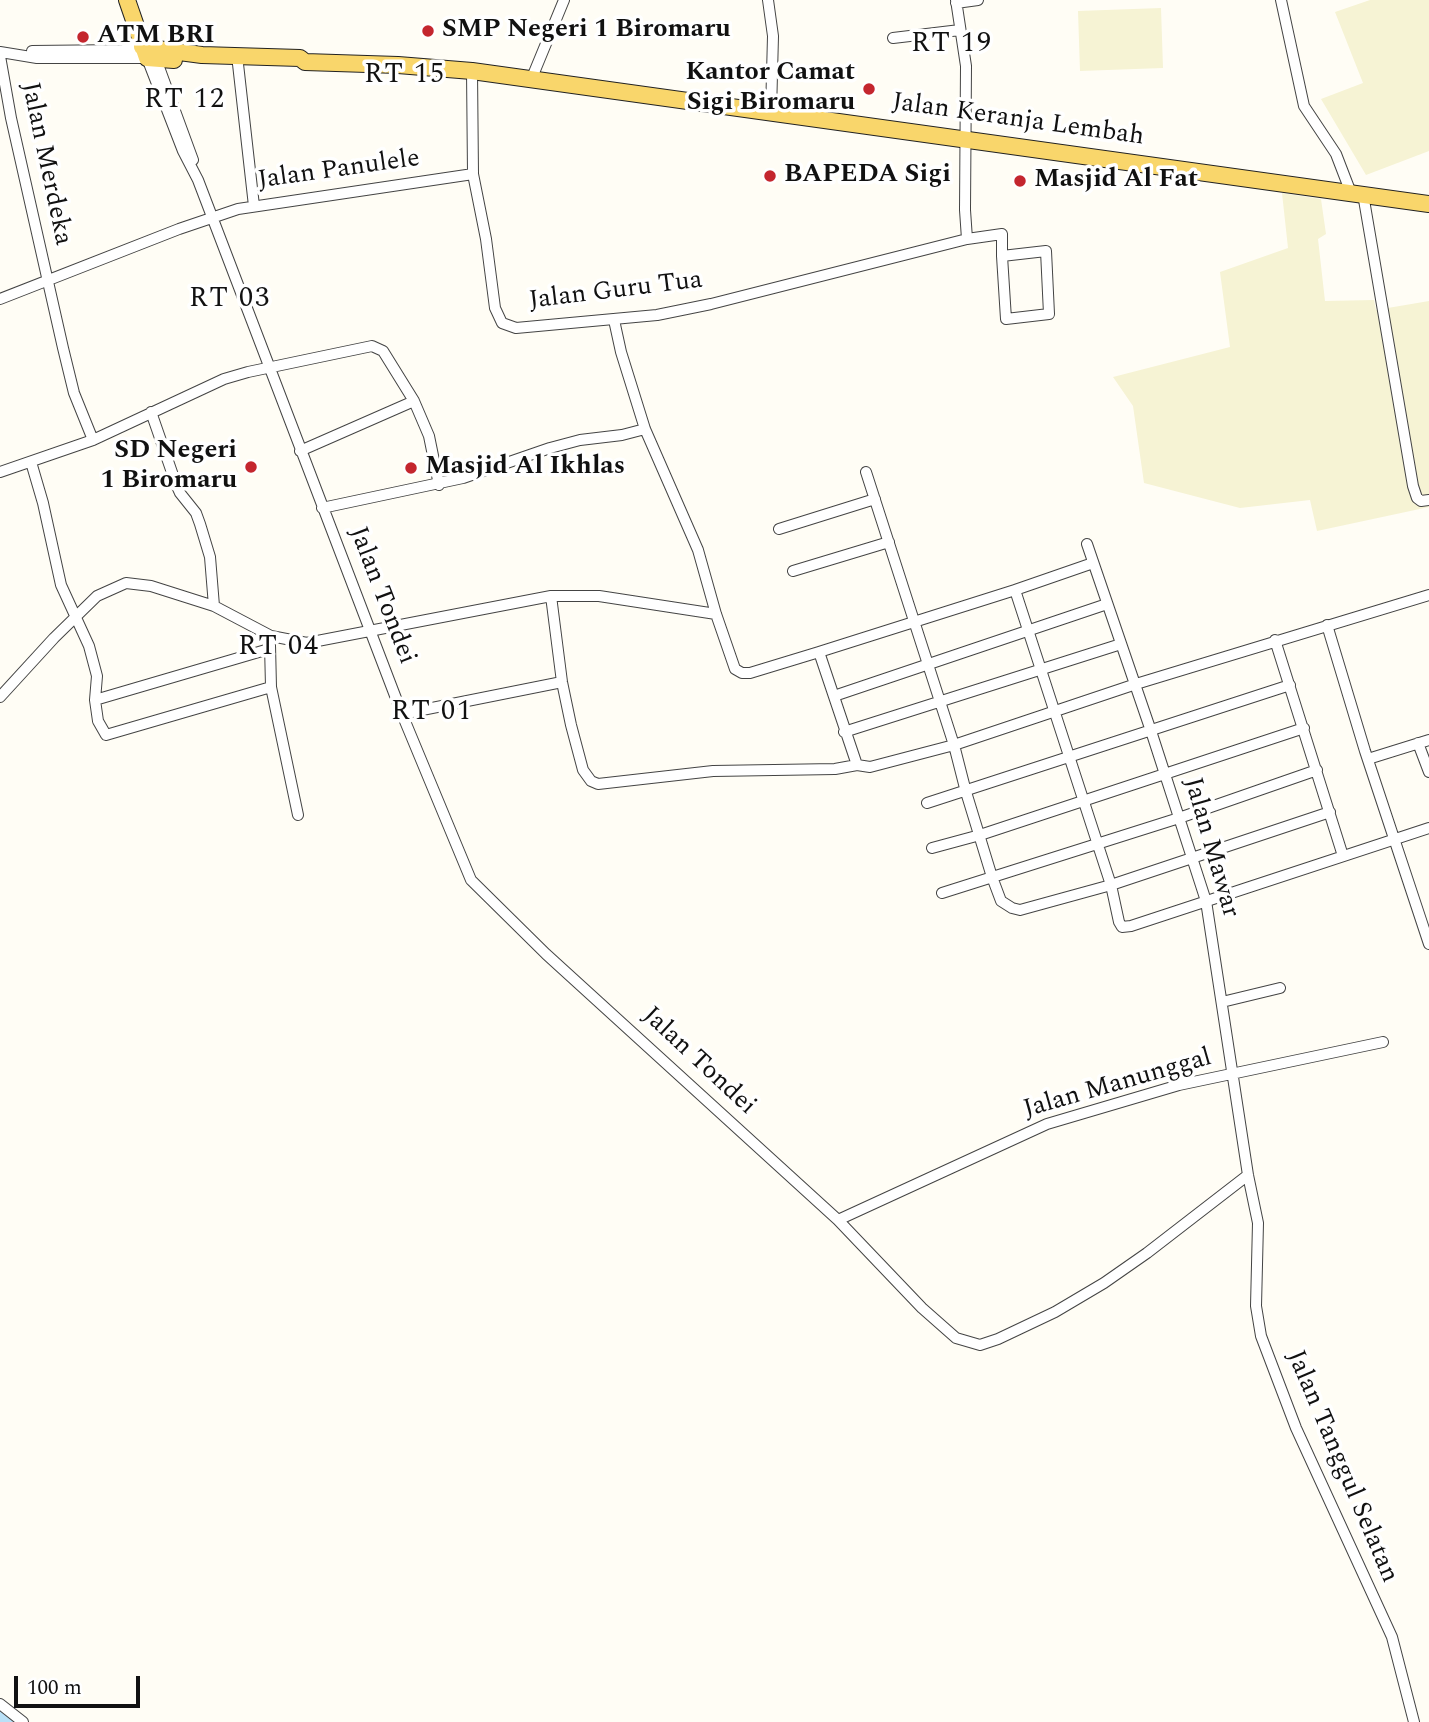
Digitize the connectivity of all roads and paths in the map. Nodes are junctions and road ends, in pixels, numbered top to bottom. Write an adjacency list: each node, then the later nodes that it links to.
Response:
1 (127, 0): 10 (main road)
2 (134, 0): 10 (main road)
3 (564, 0): 15 (street)
4 (768, 0): 16 (street)
5 (978, 0): 7 (street)
6 (1281, 0): 19 (street)
7 (956, 2): 8 (street)
8 (960, 30): 9 (street); 17 (street)
9 (893, 38)
10 (149, 53): 11 (street); 12 (main road, Jalan Keranja Lembah); 13 (main road); 22 (street, Jalan Tondei)
11 (0, 54): 25 (street, Jalan Merdeka)
12 (305, 62): 13 (main road); 14 (main road, Jalan Keranja Lembah)
13 (238, 64): 21 (street)
14 (472, 71): 15 (main road, Jalan Keranja Lembah); 18 (street, Jalan Guru Tua)
15 (531, 80): 16 (main road, Jalan Keranja Lembah)
16 (771, 112): 17 (main road, Jalan Keranja Lembah)
17 (965, 139): 19 (main road, Jalan Keranja Lembah); 23 (street)
18 (473, 174): 21 (street, Jalan Panulele); 27 (street, Jalan Guru Tua)
19 (1357, 194): 20 (main road, Jalan Keranja Lembah); 39 (street)
20 (1429, 204)
21 (254, 206): 22 (street, Jalan Panulele)
22 (212, 217): 25 (street, Jalan Panulele); 28 (street, Jalan Tondei)
23 (967, 239): 24 (street, Jalan Guru Tua); 27 (street, Jalan Guru Tua)
24 (1002, 257): 24 (street)
25 (47, 280): 26 (street, Jalan Panulele); 32 (street, Jalan Merdeka)
26 (0, 299)
27 (614, 320): 31 (street)
28 (268, 368): 29 (street); 30 (street); 33 (street, Jalan Tondei)
29 (414, 401): 33 (street); 37 (street)
30 (151, 412): 32 (street); 50 (street)
31 (645, 429): 37 (street); 51 (street)
32 (93, 440): 34 (street)
33 (300, 450): 40 (street, Jalan Tondei)
34 (31, 462): 35 (street); 52 (street)
35 (0, 472)
36 (866, 472): 38 (street)
37 (439, 485): 40 (street)
38 (875, 499): 41 (street); 42 (street)
39 (1429, 500)
40 (322, 508): 55 (street, Jalan Tondei)
41 (779, 529)
42 (889, 542): 45 (street); 53 (street)
43 (1087, 544): 44 (street, Jalan Mawar)
44 (1093, 564): 46 (street); 49 (street, Jalan Mawar)
45 (793, 571)
46 (1015, 590): 53 (street); 56 (street)
47 (1429, 595): 54 (street)
48 (551, 596): 51 (street); 55 (street); 64 (street)
49 (1107, 604): 56 (street); 59 (street, Jalan Mawar)
50 (214, 606): 52 (street); 57 (street)
51 (716, 614): 61 (street)
52 (77, 616): 69 (street); 70 (street)
53 (915, 621): 61 (street); 62 (street)
54 (1327, 625): 58 (street); 81 (street)
55 (370, 631): 57 (street); 73 (street, Jalan Tondei)
56 (1030, 632): 62 (street); 63 (street)
57 (271, 636): 60 (street)
58 (1275, 640): 65 (street); 66 (street)
59 (1121, 644): 63 (street); 65 (street, Jalan Mawar)
60 (269, 649): 67 (street); 70 (street)
61 (818, 652): 68 (street)
62 (928, 664): 68 (street); 71 (street)
63 (1041, 671): 71 (street); 72 (street)
64 (562, 682): 73 (street); 82 (street)
65 (1136, 684): 72 (street); 75 (street, Jalan Mawar)
66 (1290, 685): 74 (street); 75 (street)
67 (271, 687): 70 (street); 90 (street)
68 (834, 696): 76 (street)
69 (0, 697)
70 (95, 700)
71 (939, 701): 76 (street); 79 (street)
72 (1054, 711): 79 (street); 80 (street)
73 (402, 714): 109 (street, Jalan Tondei)
74 (1304, 728): 83 (street); 85 (street)
75 (1151, 731): 80 (street); 85 (street, Jalan Mawar)
76 (844, 732): 82 (street)
77 (1429, 740): 78 (street)
78 (1418, 743): 81 (street); 84 (street)
79 (954, 745): 82 (street); 86 (street)
80 (1069, 758): 86 (street); 87 (street)
81 (1368, 758): 94 (street)
82 (857, 765)
83 (1317, 770): 89 (street); 91 (street)
84 (1429, 772)
85 (1165, 774): 87 (street); 91 (street, Jalan Mawar)
86 (965, 792): 88 (street); 93 (street)
87 (1083, 801): 93 (street); 95 (street)
88 (927, 803)
89 (1330, 812): 97 (street); 98 (street)
90 (298, 815)
91 (1178, 818): 95 (street); 98 (street, Jalan Mawar)
92 (1429, 828): 94 (street)
93 (979, 835): 96 (street); 99 (street)
94 (1395, 839): 97 (street); 103 (street)
95 (1096, 844): 99 (street); 100 (street)
96 (932, 848)
97 (1343, 856): 102 (street)
98 (1192, 858): 100 (street); 102 (street, Jalan Mawar)
99 (992, 877): 100 (street); 101 (street)
100 (1111, 885): 102 (street)
101 (942, 893)
102 (1206, 901): 105 (street, Jalan Mawar)
103 (1429, 944)
104 (1280, 988): 105 (street)
105 (1222, 1002): 107 (street, Jalan Mawar)
106 (1383, 1042): 107 (street, Jalan Manunggal)
107 (1234, 1075): 108 (street, Jalan Mawar); 109 (street, Jalan Manunggal)
108 (1248, 1175): 109 (street, Jalan Tondei); 112 (street, Jalan Tanggul Selatan)
109 (838, 1220)
110 (0, 1704): 111 (street)
111 (23, 1722)
112 (1415, 1722)

